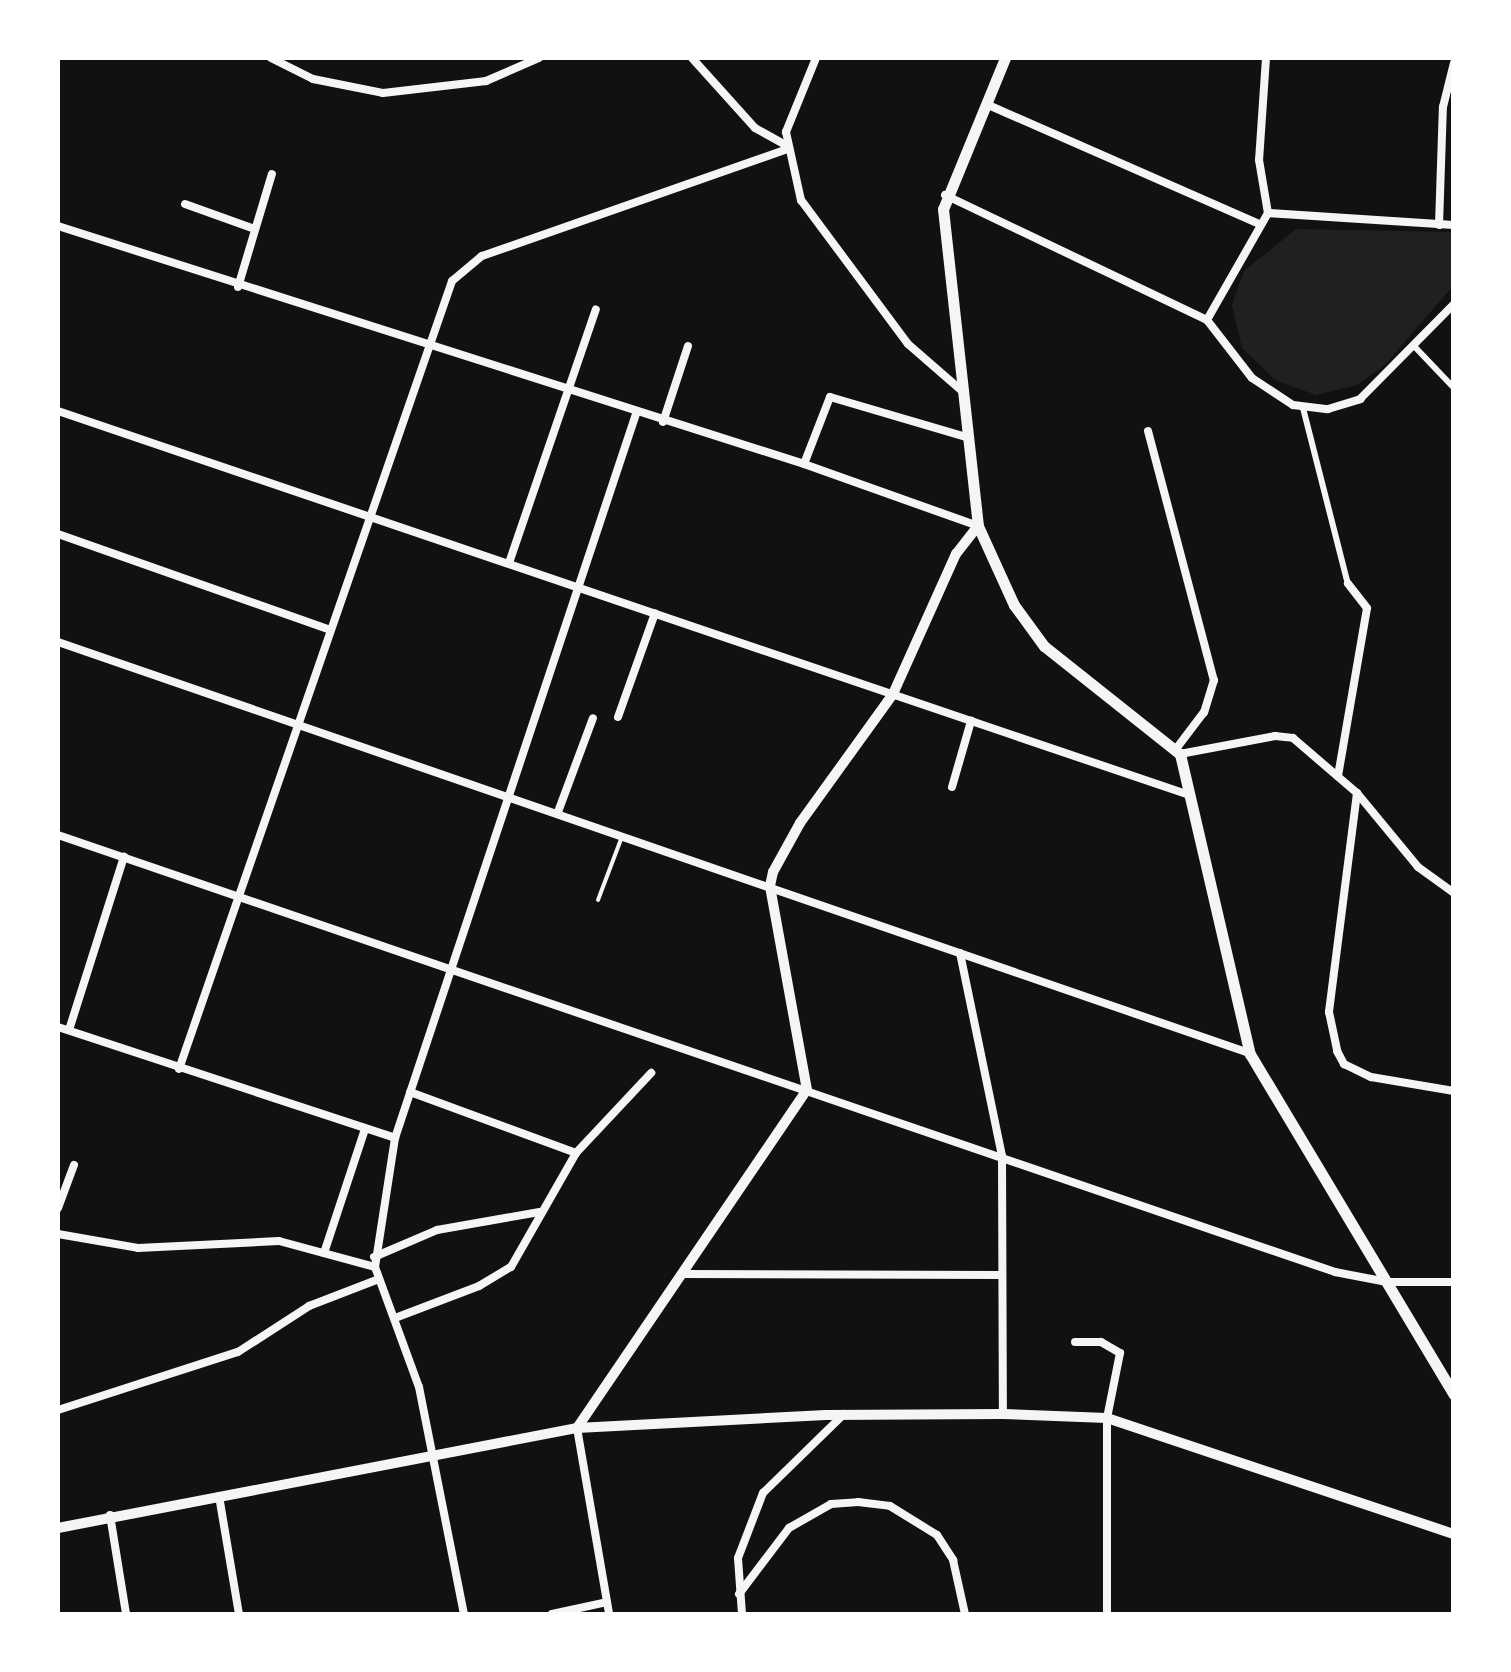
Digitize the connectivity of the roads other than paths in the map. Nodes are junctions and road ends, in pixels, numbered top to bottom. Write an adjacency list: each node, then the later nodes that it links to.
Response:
1 (271, 58): 2 (street)
2 (539, 58)
3 (692, 58): 9 (street)
4 (816, 58): 9 (street)
5 (1005, 58): 8 (main road)
6 (1266, 58): 13 (street)
7 (1454, 63): 15 (street)
8 (985, 103): 11 (main road); 17 (street)
9 (786, 147): 25 (street); 28 (street)
10 (272, 174): 18 (street)
11 (945, 195): 22 (street); 28 (main road)
12 (185, 204): 18 (street)
13 (1268, 214): 15 (street); 17 (street)
14 (1454, 224): 15 (street)
15 (1439, 225)
16 (58, 226): 19 (street)
17 (1260, 226): 22 (street)
18 (255, 229): 19 (street)
19 (238, 287): 25 (street)
20 (1454, 304): 24 (street)
21 (596, 309): 27 (street)
22 (1208, 320): 29 (street)
23 (688, 346): 32 (street)
24 (1413, 347): 26 (street); 29 (street)
25 (426, 348): 27 (street); 36 (street)
26 (1454, 388)
27 (568, 389): 31 (street); 39 (street)
28 (962, 390): 34 (main road)
29 (1302, 408): 40 (street)
30 (58, 411): 36 (street)
31 (636, 414): 32 (street); 41 (street)
32 (663, 422): 35 (street)
33 (1148, 431): 50 (street)
34 (969, 438): 35 (street); 37 (main road)
35 (804, 464): 37 (street)
36 (370, 515): 39 (street); 43 (street)
37 (978, 526): 45 (street); 50 (main road)
38 (58, 534): 43 (street)
39 (510, 563): 41 (street)
40 (1348, 584): 51 (street)
41 (578, 586): 42 (street); 54 (street)
42 (655, 613): 45 (street); 46 (street)
43 (331, 630): 49 (street)
44 (58, 642): 49 (street)
45 (892, 694): 48 (street); 60 (street)
46 (618, 717)
47 (593, 718): 56 (street)
48 (971, 721): 52 (street); 55 (street)
49 (300, 723): 54 (street); 62 (street)
50 (1178, 751): 51 (street); 55 (main road)
51 (1338, 776): 53 (street)
52 (952, 787)
53 (1357, 794): 61 (street); 72 (street)
54 (511, 795): 56 (street); 65 (street)
55 (1191, 796): 68 (main road)
56 (558, 812): 58 (street)
57 (58, 834): 59 (street)
58 (622, 834): 60 (street); 63 (lane)
59 (124, 858): 62 (street); 67 (street)
60 (770, 886): 64 (street); 71 (street)
61 (1454, 893)
62 (241, 895): 65 (street); 69 (street)
63 (598, 900)
64 (960, 953): 68 (street); 77 (street)
65 (453, 966): 71 (street); 73 (street)
66 (58, 1026): 67 (street)
67 (68, 1030): 69 (street)
68 (1250, 1054): 87 (main road)
69 (179, 1069): 74 (street)
70 (650, 1073): 76 (street)
71 (807, 1090): 77 (street); 84 (street)
72 (1454, 1091)
73 (410, 1092): 75 (street); 76 (street)
74 (365, 1129): 75 (street); 82 (street)
75 (395, 1138): 83 (street)
76 (576, 1154): 80 (street)
77 (1002, 1156): 85 (street); 87 (street)
78 (74, 1164): 79 (street)
79 (58, 1208)
80 (539, 1212): 83 (street); 89 (street)
81 (58, 1234): 82 (street)
82 (324, 1253): 83 (street)
83 (375, 1262): 86 (street)
84 (683, 1274): 85 (street); 96 (street)
85 (1001, 1276): 94 (street)
86 (379, 1279): 89 (street); 92 (street)
87 (1387, 1282): 88 (street); 91 (main road)
88 (1454, 1282)
89 (395, 1318): 97 (street)
90 (1075, 1342): 95 (street)
91 (1454, 1396)
92 (58, 1410)
93 (844, 1414): 94 (street); 96 (street); 102 (street)
94 (1003, 1414): 95 (street)
95 (1108, 1418): 101 (street); 111 (street)
96 (577, 1428): 97 (street); 103 (street)
97 (432, 1455): 98 (street); 106 (street)
98 (219, 1495): 99 (street); 105 (street)
99 (110, 1515): 100 (street); 104 (street)
100 (58, 1528)
101 (1454, 1534)
102 (739, 1594): 109 (street); 110 (street)
103 (607, 1602): 107 (street); 108 (street)
104 (126, 1614)
105 (240, 1614)
106 (464, 1614)
107 (552, 1614)
108 (610, 1614)
109 (742, 1614)
110 (965, 1614)
111 (1107, 1614)

